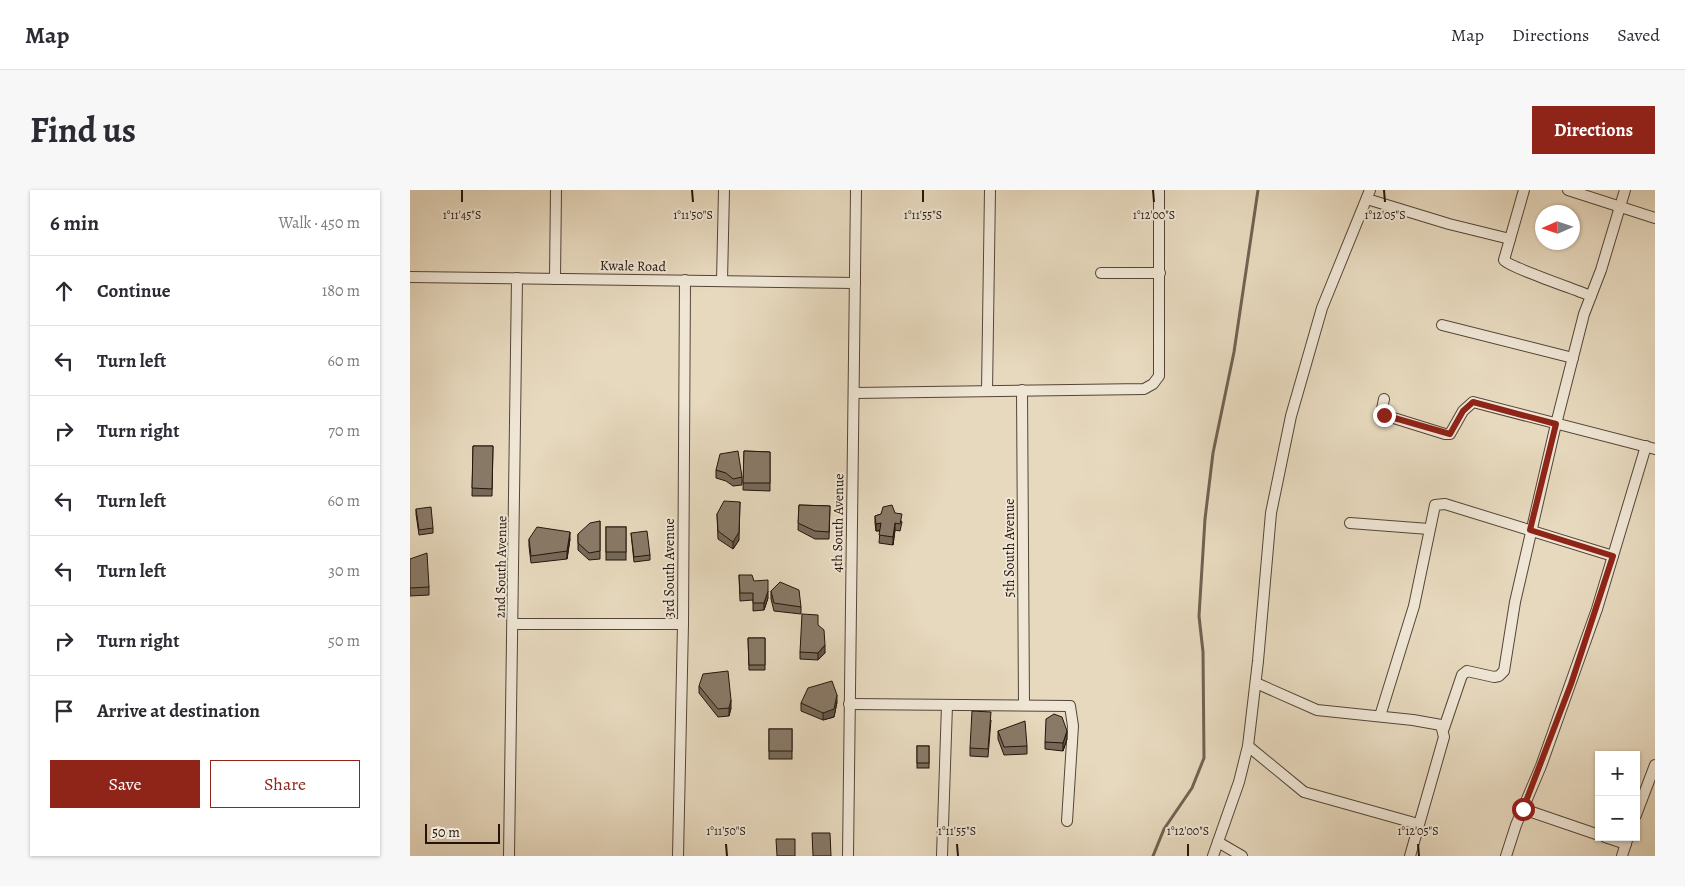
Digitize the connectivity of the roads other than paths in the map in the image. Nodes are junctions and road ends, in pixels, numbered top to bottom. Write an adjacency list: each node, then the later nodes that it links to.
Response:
1 (556, 190): 17 (street)
2 (724, 190): 19 (street)
3 (856, 190): 20 (street, 4th South Avenue)
4 (990, 190): 25 (street)
5 (1159, 190): 13 (street)
6 (1524, 190): 12 (street)
7 (1568, 190): 10 (street)
8 (1625, 190): 10 (street)
9 (1369, 194): 12 (street); 36 (street)
10 (1620, 206): 11 (street); 21 (street)
11 (1655, 218)
12 (1510, 239): 21 (street)
13 (1160, 272): 14 (street); 24 (street)
14 (1101, 273)
15 (410, 277): 16 (street, Kwale Road)
16 (517, 278): 17 (street, Kwale Road); 34 (street, 2nd South Avenue)
17 (555, 279): 18 (street, Kwale Road)
18 (685, 280): 19 (street, Kwale Road); 35 (street, 3rd South Avenue)
19 (722, 281): 20 (street, Kwale Road)
20 (855, 283): 26 (street, 4th South Avenue)
21 (1591, 296): 23 (street)
22 (1442, 325): 23 (street)
23 (1573, 358): 28 (street)
24 (1022, 390): 25 (street); 39 (street, 5th South Avenue)
25 (988, 391): 26 (street)
26 (854, 393): 37 (street, 4th South Avenue)
27 (1384, 399): 28 (street)
28 (1556, 424): 29 (street); 32 (street)
29 (1650, 448): 33 (street)
30 (1350, 522): 31 (street)
31 (1429, 529): 32 (street); 40 (street)
32 (1530, 530): 33 (street); 41 (street)
33 (1613, 556): 45 (street)
34 (514, 624): 35 (street); 51 (street, 2nd South Avenue)
35 (683, 624): 52 (street, 3rd South Avenue)
36 (1256, 683): 40 (street); 42 (street)
37 (850, 704): 38 (street); 53 (street, 4th South Avenue)
38 (947, 705): 39 (street); 54 (street)
39 (1024, 705): 46 (street)
40 (1380, 716): 41 (street)
41 (1444, 728): 47 (street)
42 (1248, 746): 47 (street); 50 (street)
43 (1655, 764): 44 (street)
44 (1640, 804)
45 (1523, 809): 48 (street); 58 (street)
46 (1067, 821)
47 (1418, 824): 57 (street)
48 (1595, 834)
49 (1627, 841): 59 (street)
50 (1218, 842): 55 (street); 56 (street)
51 (509, 856)
52 (678, 856)
53 (848, 856)
54 (942, 856)
55 (1213, 856)
56 (1242, 856)
57 (1410, 856)
58 (1506, 856)
59 (1622, 856)

